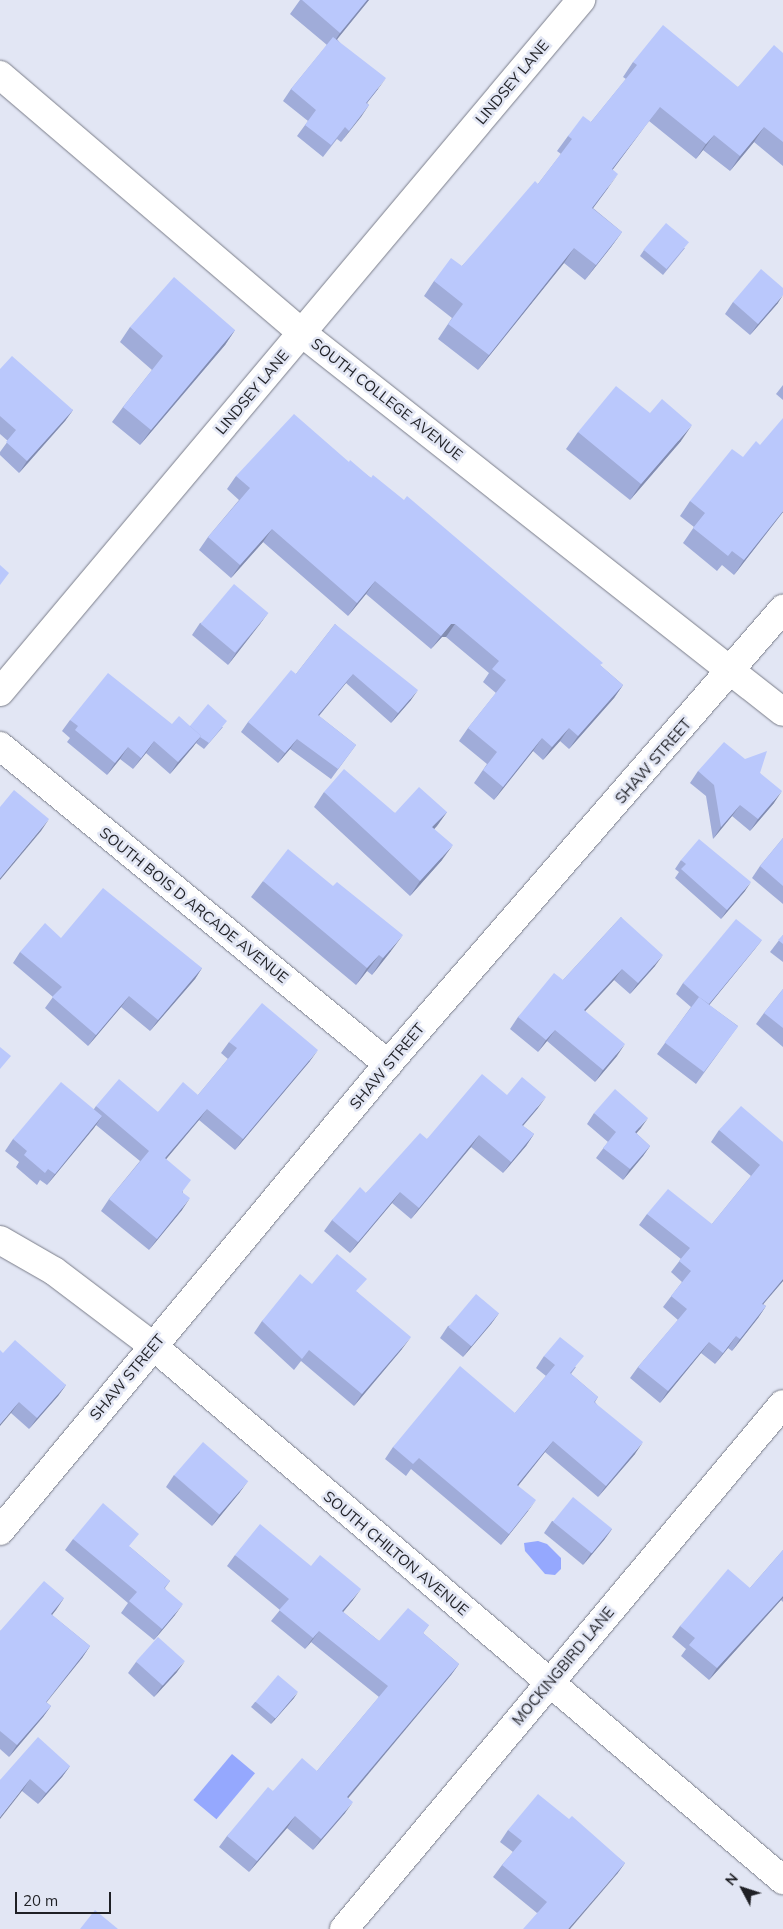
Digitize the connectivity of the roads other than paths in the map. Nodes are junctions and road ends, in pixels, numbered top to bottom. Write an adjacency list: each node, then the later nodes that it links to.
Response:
1 (581, 0): 3 (street, LINDSEY LANE)
2 (0, 75): 3 (street, SOUTH COLLEGE AVENUE)
3 (302, 333): 5 (street, SOUTH COLLEGE AVENUE); 6 (street, LINDSEY LANE)
4 (783, 609): 5 (street, SHAW STREET)
5 (731, 670): 7 (street, SOUTH COLLEGE AVENUE); 9 (street, SHAW STREET)
6 (0, 692)
7 (783, 712)
8 (0, 746): 9 (street, SOUTH BOIS D ARCADE AVENUE)
9 (388, 1064): 11 (street, SHAW STREET)
10 (0, 1240): 11 (street, SOUTH CHILTON AVENUE)
11 (153, 1346): 13 (street, SHAW STREET); 14 (street, SOUTH CHILTON AVENUE)
12 (783, 1404): 14 (street, MOCKINGBIRD LANE)
13 (0, 1531)
14 (549, 1683): 15 (street, SOUTH CHILTON AVENUE); 16 (street, MOCKINGBIRD LANE)
15 (783, 1880)
16 (344, 1929)

